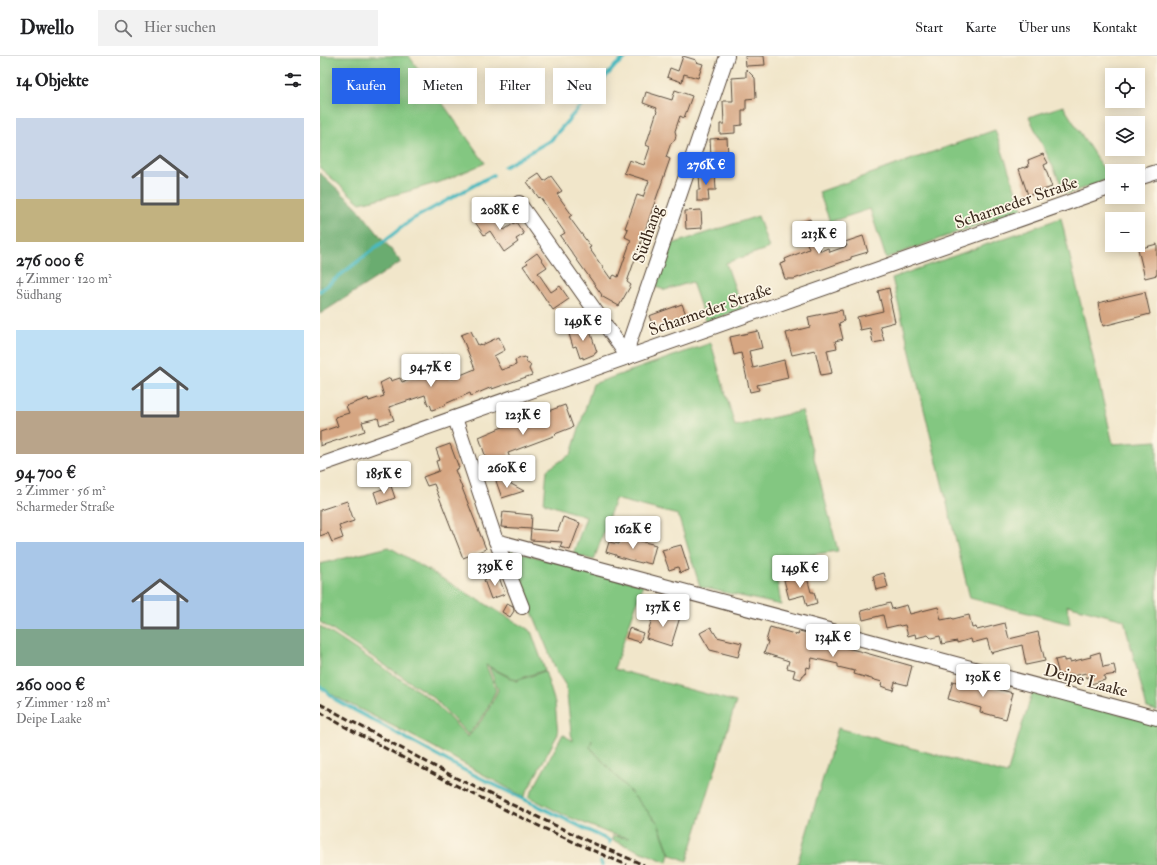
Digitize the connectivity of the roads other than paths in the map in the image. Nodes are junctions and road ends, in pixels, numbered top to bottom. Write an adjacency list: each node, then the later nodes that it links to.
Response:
1 (727, 56): 6 (street, Südhang)
2 (1157, 172): 3 (street)
3 (1145, 176)
4 (1105, 190): 6 (street, Scharmeder Straße)
5 (519, 203): 6 (street)
6 (628, 357): 7 (street, Scharmeder Straße)
7 (455, 418): 8 (street, Scharmeder Straße); 9 (street)
8 (320, 465)
9 (496, 541): 10 (street); 11 (street, Deipe Laake)
10 (522, 607)
11 (1157, 718)

